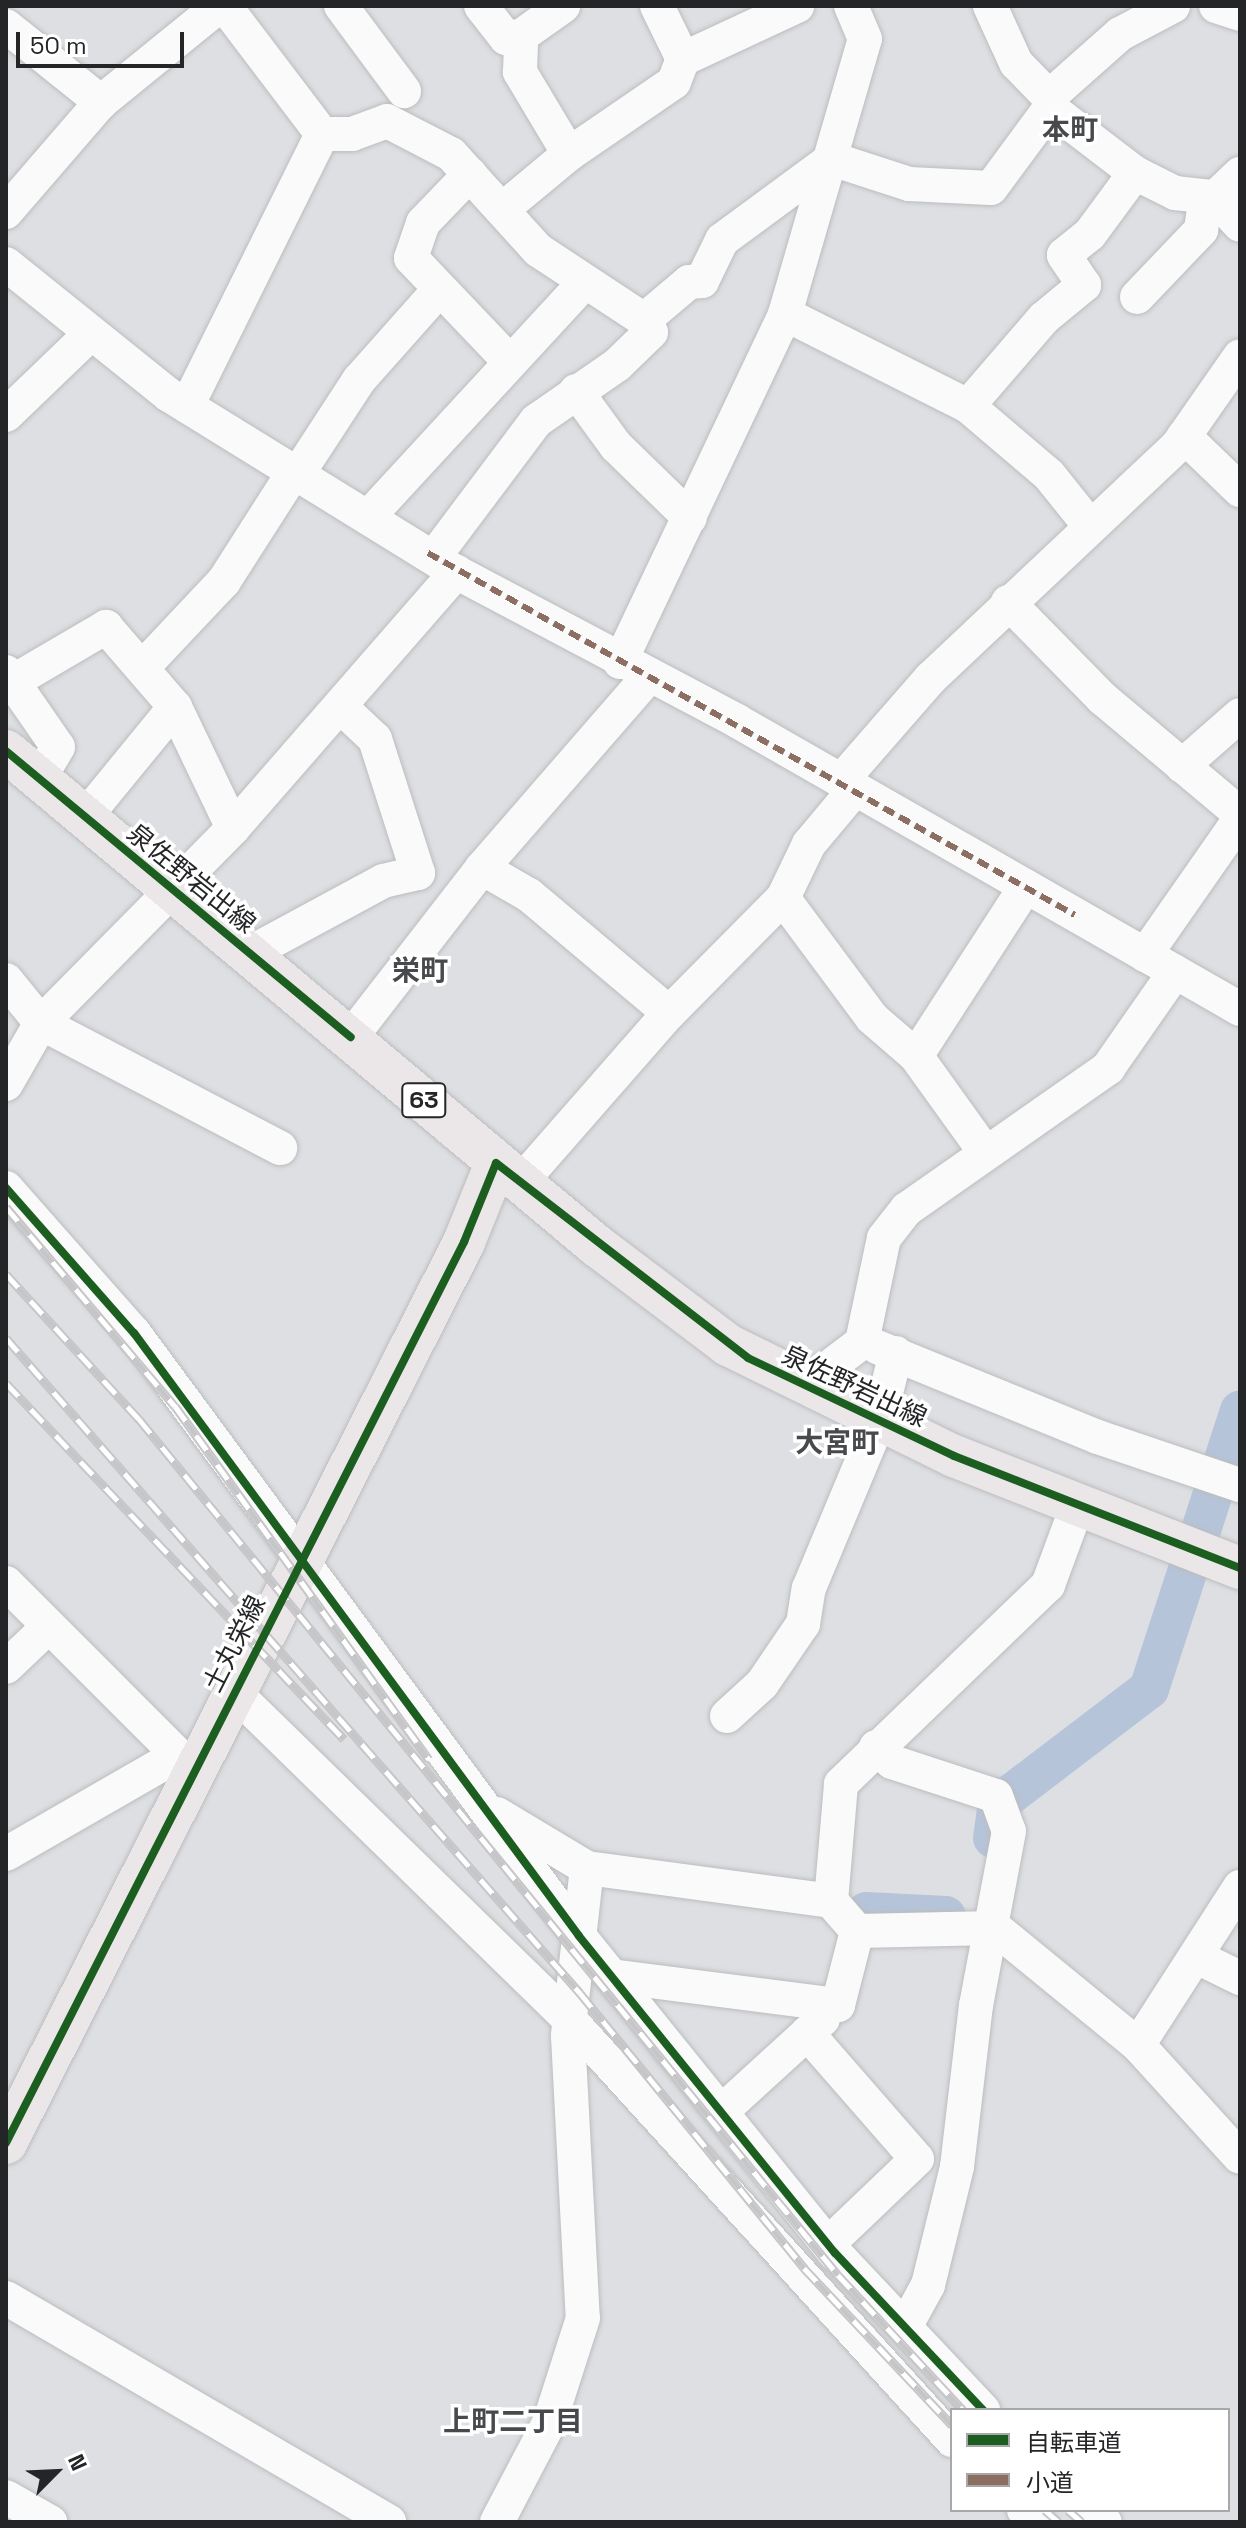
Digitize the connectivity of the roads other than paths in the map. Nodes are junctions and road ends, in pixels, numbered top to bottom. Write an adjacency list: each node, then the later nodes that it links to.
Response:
1 (219, 6): 16 (street); 18 (street)
2 (341, 6): 15 (street)
3 (481, 6): 13 (street)
4 (563, 6): 13 (street)
5 (657, 6): 14 (street)
6 (797, 6): 14 (street)
7 (851, 6): 20 (street)
8 (990, 6): 17 (street)
9 (1173, 6): 17 (street)
10 (1216, 6): 11 (street)
11 (1240, 14)
12 (6, 26): 16 (street)
13 (521, 36): 19 (street)
14 (683, 59): 19 (street)
15 (404, 91)
16 (101, 102): 26 (street)
17 (1049, 102): 20 (street); 21 (street)
18 (322, 134): 22 (street); 38 (street)
19 (569, 154): 25 (street)
20 (832, 159): 32 (street); 33 (street)
21 (1135, 173): 24 (street); 39 (street)
22 (470, 174): 25 (street); 30 (street)
23 (1240, 174): 24 (street)
24 (1214, 197): 27 (street); 31 (street)
25 (504, 208): 29 (street)
26 (6, 212)
27 (1240, 225)
28 (6, 264): 34 (street)
29 (585, 282): 33 (street); 35 (street)
30 (437, 292): 35 (street); 42 (street)
31 (1137, 297)
32 (785, 314): 39 (street); 45 (street)
33 (644, 320): 37 (street)
34 (88, 336): 38 (street); 40 (street)
35 (510, 362): 44 (street)
36 (1238, 363): 41 (street)
37 (576, 391): 45 (street); 47 (street)
38 (187, 406): 42 (street)
39 (968, 406): 46 (street)
40 (6, 415)
41 (1184, 436): 43 (street); 46 (street)
42 (297, 471): 44 (street); 49 (street)
43 (1240, 490)
44 (369, 516): 47 (street)
45 (690, 518): 50 (street)
46 (1089, 525): 48 (street)
47 (439, 561): 50 (street); 53 (street)
48 (1008, 602): 55 (street); 57 (street)
49 (143, 667): 51 (street); 52 (street)
50 (634, 670): 57 (street); 61 (street)
51 (10, 676): 56 (street)
52 (175, 707): 59 (street); 60 (street)
53 (341, 707): 60 (street); 65 (street)
54 (1240, 715): 55 (street)
55 (1182, 766): 58 (street)
56 (18, 767): 59 (main road, 泉佐野岩出線 / 63)
57 (848, 785): 62 (street); 64 (street)
58 (1240, 816): 66 (street)
59 (85, 817): 63 (main road, 泉佐野岩出線 / 63)
60 (233, 828): 63 (street)
61 (482, 868): 70 (street); 72 (street)
62 (1026, 886): 66 (street); 73 (street)
63 (173, 891): 65 (main road, 泉佐野岩出線 / 63); 71 (street)
64 (783, 898): 70 (street); 73 (street)
65 (250, 953): 72 (main road, 泉佐野岩出線 / 63)
66 (1145, 955): 67 (street)
67 (1175, 972): 69 (street); 76 (street)
68 (6, 980): 71 (street)
69 (1240, 1009)
70 (669, 1013): 77 (street)
71 (41, 1023): 74 (street); 75 (street)
72 (351, 1037): 77 (main road, 泉佐野岩出線 / 63)
73 (916, 1056): 76 (street)
74 (6, 1084)
75 (280, 1148)
76 (985, 1152): 79 (street)
77 (508, 1173): 81 (main road, 泉佐野岩出線 / 63); 86 (main road, 土丸栄線)
78 (6, 1188): 86 (street)
79 (862, 1342): 80 (street); 81 (street)
80 (896, 1353): 82 (street); 83 (street)
81 (818, 1391): 82 (main road, 泉佐野岩出線 / 63)
82 (879, 1421): 84 (main road, 泉佐野岩出線 / 63); 91 (street)
83 (1227, 1481)
84 (1078, 1504): 85 (main road, 泉佐野岩出線 / 63); 92 (street)
85 (1210, 1557)
86 (299, 1564): 90 (main road, 土丸栄線); 94 (street)
87 (6, 1583): 88 (street)
88 (48, 1627): 89 (street); 93 (street)
89 (6, 1667)
90 (234, 1692): 93 (main road, 土丸栄線); 106 (street)
91 (727, 1716)
92 (876, 1747): 98 (street); 99 (street)
93 (185, 1762): 95 (street); 110 (main road, 土丸栄線)
94 (483, 1806): 96 (street); 101 (street)
95 (6, 1854)
96 (587, 1868): 98 (street); 101 (street)
97 (1240, 1887): 102 (street)
98 (831, 1901): 100 (street)
99 (995, 1928): 100 (street); 108 (street); 113 (street)
100 (857, 1931): 105 (street)
101 (579, 1936): 103 (street); 106 (street)
102 (1199, 1958): 104 (street); 108 (street)
103 (611, 1976): 105 (street); 109 (street)
104 (1240, 1978)
105 (838, 2005): 107 (street)
106 (570, 2020): 118 (street); 122 (street)
107 (807, 2033): 109 (street); 112 (street)
108 (1138, 2045): 111 (street)
109 (721, 2112): 114 (street)
110 (6, 2143)
111 (1240, 2157)
112 (917, 2159): 113 (street); 114 (street)
113 (957, 2167): 116 (street)
114 (828, 2244): 116 (street)
115 (6, 2298): 121 (street)
116 (905, 2327): 117 (street)
117 (981, 2408)
118 (950, 2438)
119 (6, 2497): 120 (street)
120 (50, 2522)
121 (389, 2522)
122 (497, 2522)

